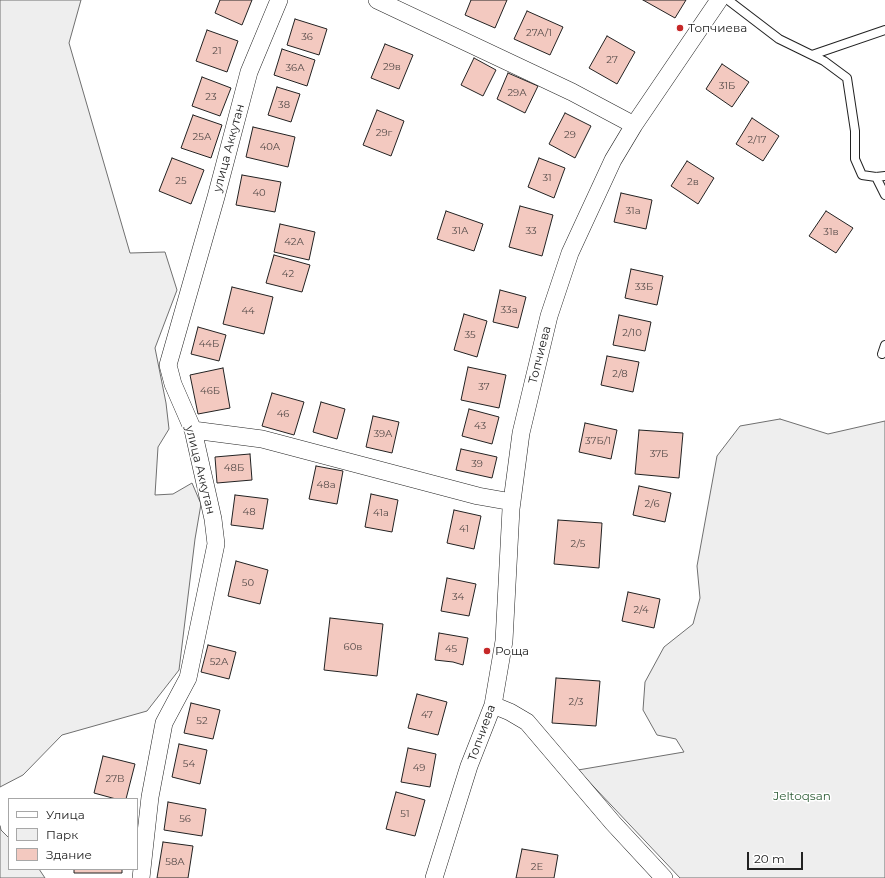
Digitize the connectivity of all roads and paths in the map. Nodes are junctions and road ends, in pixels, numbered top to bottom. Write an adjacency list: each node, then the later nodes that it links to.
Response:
1 (279, 0): 13 (street, улица Аккутан)
2 (377, 0): 7 (street)
3 (719, 0): 7 (street, Топчиева)
4 (728, 0): 6 (lane)
5 (885, 30): 6 (lane)
6 (812, 55): 9 (lane)
7 (634, 125): 14 (street, Топчиева)
8 (885, 176): 9 (lane)
9 (876, 177): 10 (lane)
10 (885, 195)
11 (885, 345): 12 (lane)
12 (882, 354)
13 (193, 430): 14 (street); 16 (street, улица Аккутан)
14 (512, 502): 15 (street, Топчиева)
15 (493, 705): 17 (street, Топчиева); 18 (street)
16 (141, 878)
17 (434, 878)
18 (664, 878)

